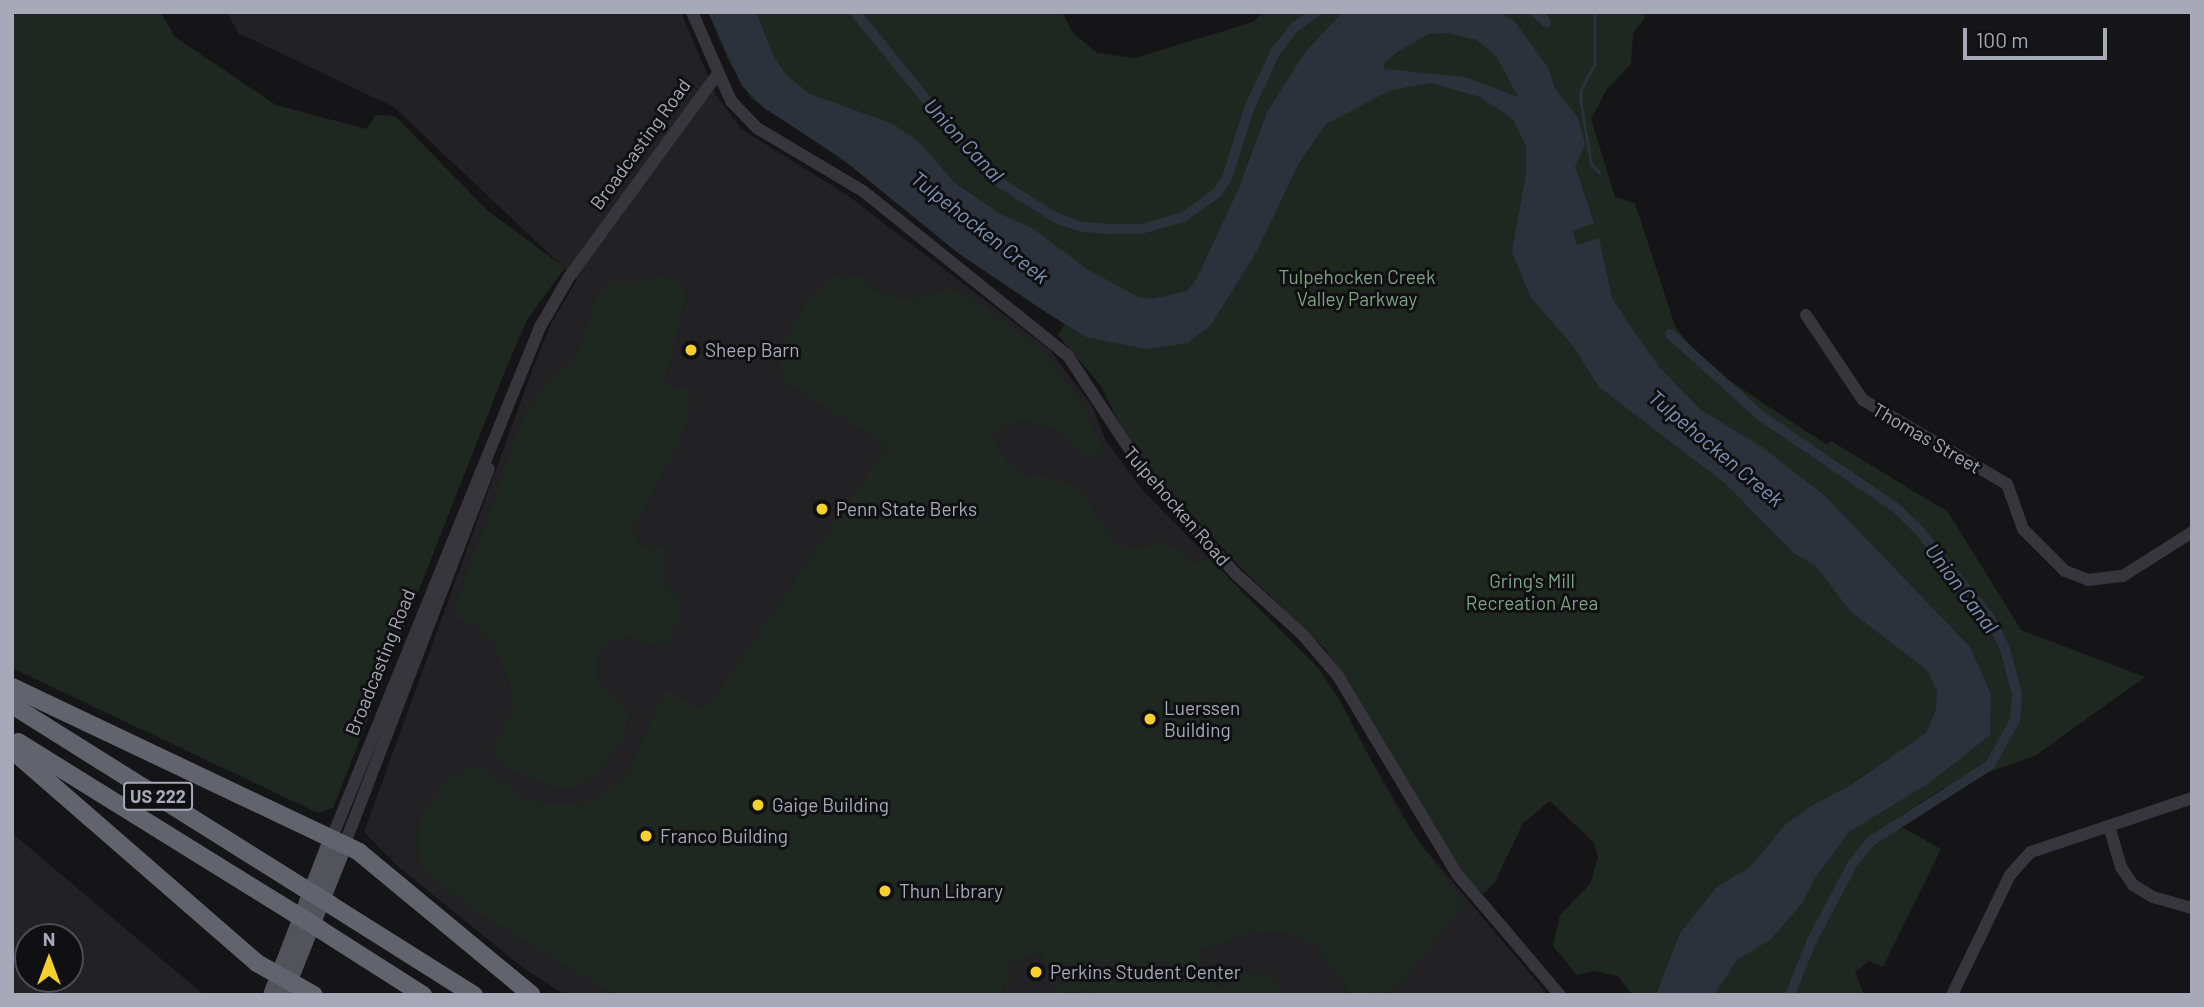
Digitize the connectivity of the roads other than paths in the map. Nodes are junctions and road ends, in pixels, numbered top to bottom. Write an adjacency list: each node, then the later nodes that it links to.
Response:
1 (692, 12): 2 (street, Tulpehocken Road)
2 (717, 75): 11 (street, Broadcasting Road); 19 (street, Tulpehocken Road)
3 (1806, 316): 4 (street, Thomas Street)
4 (2192, 532)
5 (12, 687): 11 (highway)
6 (12, 705): 17 (highway, US 222, bridge)
7 (12, 738): 16 (highway, US 222, bridge)
8 (12, 750): 13 (highway)
9 (2192, 798): 10 (street)
10 (2109, 826): 12 (street); 20 (street)
11 (338, 843): 13 (main road, Broadcasting Road); 18 (highway)
12 (2192, 908)
13 (284, 984): 14 (main road, Broadcasting Road); 15 (highway)
14 (271, 995)
15 (314, 995)
16 (423, 995)
17 (474, 995)
18 (532, 995)
19 (1560, 995)
20 (1952, 995)

